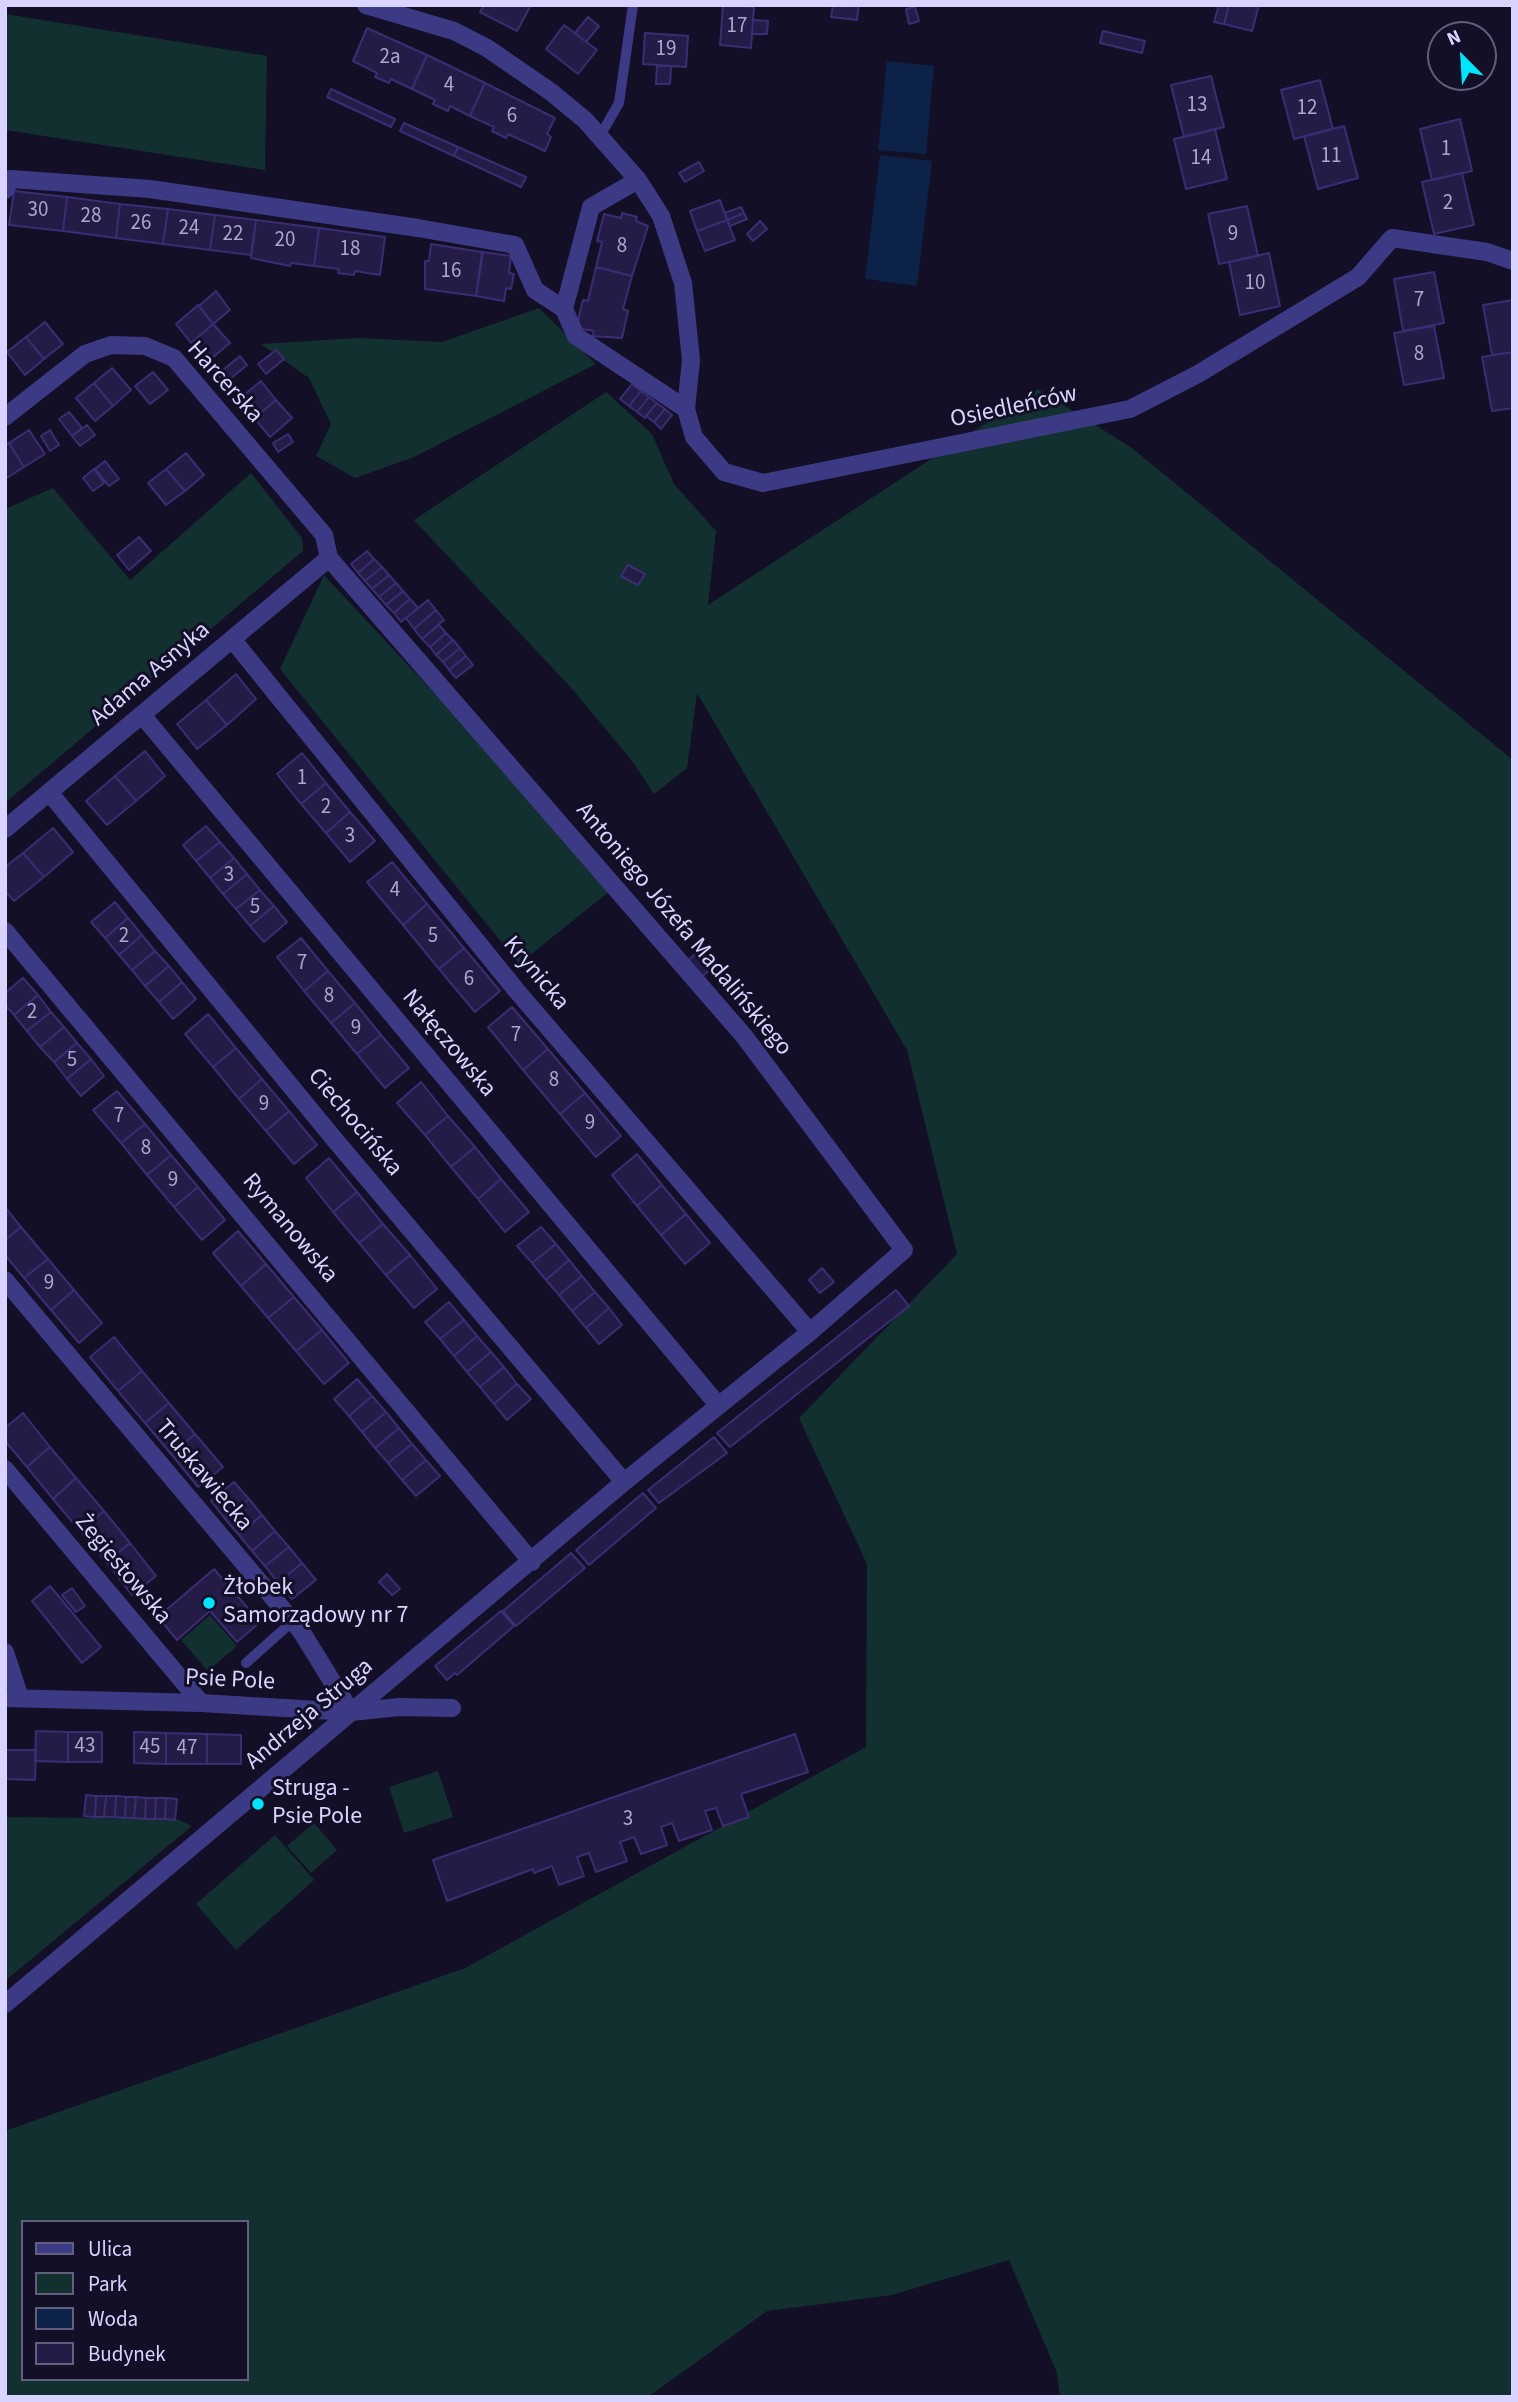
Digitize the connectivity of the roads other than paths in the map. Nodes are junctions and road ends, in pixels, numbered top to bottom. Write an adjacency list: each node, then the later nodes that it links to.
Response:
1 (366, 5): 3 (street)
2 (633, 5): 3 (lane)
3 (600, 136): 4 (street)
4 (638, 180): 7 (street); 8 (street)
5 (5, 190): 7 (street)
6 (1513, 261): 8 (street, Osiedleńców)
7 (564, 309): 8 (street)
8 (685, 409)
9 (5, 417): 10 (street, Harcerska)
10 (329, 558): 11 (street, Adama Asnyka); 17 (street, Antoniego Józefa Madalińskiego)
11 (232, 639): 12 (street, Adama Asnyka); 17 (street, Krynicka)
12 (142, 715): 13 (street, Adama Asnyka); 18 (street, Nałęczowska)
13 (50, 792): 14 (street, Adama Asnyka); 20 (street, Ciechocińska)
14 (5, 830)
15 (5, 931): 21 (street, Rymanowska)
16 (5, 1280): 22 (street, Truskawiecka)
17 (810, 1332): 18 (street, Andrzeja Struga)
18 (718, 1405): 20 (street, Andrzeja Struga)
19 (5, 1469): 26 (street, Żegiestowska)
20 (624, 1482): 21 (street, Andrzeja Struga)
21 (532, 1562): 28 (street, Andrzeja Struga)
22 (293, 1621): 24 (lane); 28 (street, Truskawiecka)
23 (5, 1652): 25 (street)
24 (246, 1663)
25 (13, 1698): 26 (street, Psie Pole)
26 (201, 1703): 28 (street, Psie Pole)
27 (452, 1708): 28 (street, Psie Pole)
28 (351, 1712): 29 (street, Andrzeja Struga)
29 (5, 2004)

